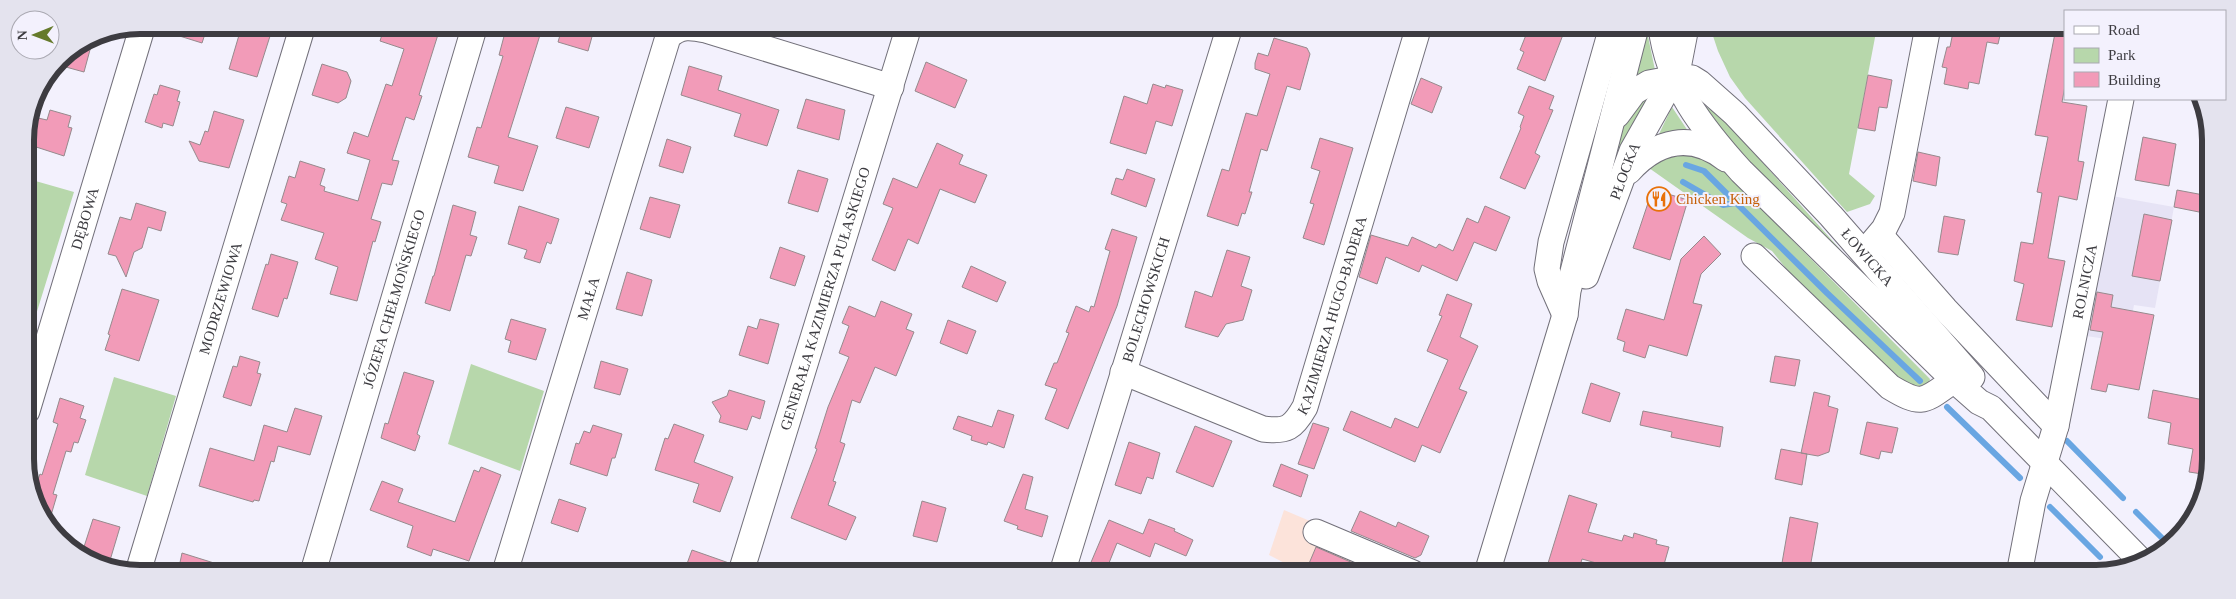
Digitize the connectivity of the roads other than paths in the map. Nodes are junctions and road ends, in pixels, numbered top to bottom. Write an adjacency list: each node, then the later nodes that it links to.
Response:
1 (140, 34): 27 (street, DĘBOWA)
2 (299, 34): 33 (street, MODRZEWIOWA)
3 (472, 34): 34 (street, JÓZEFA CHEŁMOŃSKIEGO)
4 (672, 34): 35 (street, MAŁA)
5 (719, 34): 16 (street, MAŁA)
6 (907, 34): 16 (street, GENERAŁA KAZIMIERZA PUŁASKIEGO)
7 (1228, 34): 25 (street, BOLECHOWSKICH)
8 (1417, 34): 25 (street, KAZIMIERZA HUGO-BADERA)
9 (1610, 34): 24 (street)
10 (1634, 34): 19 (street, PŁOCKA)
11 (1662, 34): 15 (street, ŁOWICKA)
12 (1685, 34): 15 (street, PŁOCKA)
13 (1687, 34): 18 (street, ŁOWICKA)
14 (1927, 34): 22 (street)
15 (1674, 77): 18 (street, ŁOWICKA); 19 (street, ŁOWICKA); 20 (street, ŁOWICKA); 21 (street, PŁOCKA)
16 (891, 87): 36 (street, GENERAŁA KAZIMIERZA PUŁASKIEGO)
17 (2121, 100): 29 (street, ROLNICZA)
18 (1735, 114): 22 (street, ŁOWICKA)
19 (1609, 130): 24 (street, PŁOCKA)
20 (1741, 171): 21 (street, ŁOWICKA); 26 (street, ŁOWICKA)
21 (1623, 179): 24 (street, PŁOCKA)
22 (1872, 244): 28 (street, ŁOWICKA); 29 (street)
23 (1754, 256): 26 (street)
24 (1566, 316): 39 (street, PŁOCKA)
25 (1122, 372): 37 (street, BOLECHOWSKICH)
26 (1954, 380): 28 (street, ŁOWICKA)
27 (34, 388)
28 (1991, 408): 30 (street, ŁOWICKA)
29 (2056, 426): 30 (street, ROLNICZA)
30 (2044, 463): 32 (street, ŁOWICKA); 40 (street, ROLNICZA)
31 (1316, 532): 38 (street)
32 (2137, 557)
33 (140, 565)
34 (315, 565)
35 (507, 565)
36 (743, 565)
37 (1064, 565)
38 (1394, 565)
39 (1489, 565)
40 (2021, 565)

